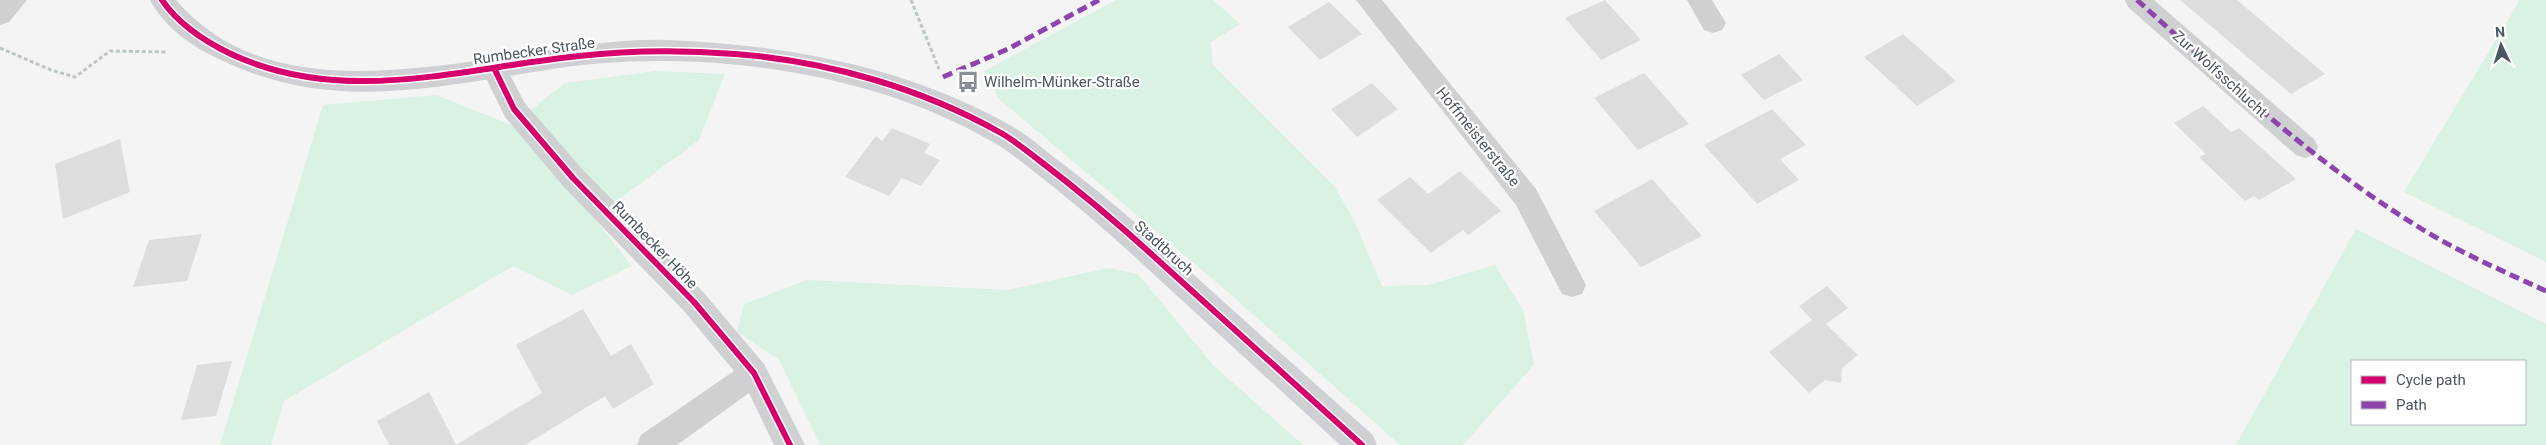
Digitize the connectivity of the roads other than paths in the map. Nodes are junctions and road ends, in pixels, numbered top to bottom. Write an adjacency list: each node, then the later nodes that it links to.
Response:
1 (14, 0): 6 (street)
2 (162, 0): 8 (street, Rumbecker Straße)
3 (1368, 0): 11 (street, Hoffmeisterstraße)
4 (1699, 0): 7 (street)
5 (2137, 0): 10 (street, Zur Wolfsschlucht)
6 (0, 15)
7 (1713, 23)
8 (494, 68): 9 (street, Rumbecker Straße); 12 (street, Rumbecker Höhe)
9 (928, 100): 15 (street, Stadtbruch)
10 (2305, 147)
11 (1572, 285)
12 (754, 374): 13 (street); 14 (street, Rumbecker Höhe)
13 (652, 445)
14 (790, 445)
15 (1362, 445)

